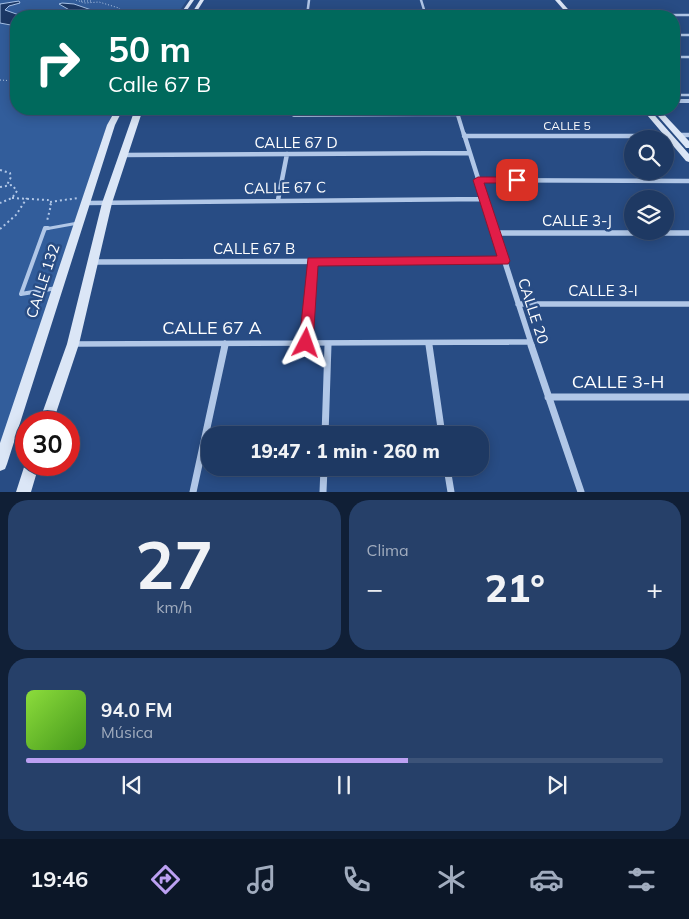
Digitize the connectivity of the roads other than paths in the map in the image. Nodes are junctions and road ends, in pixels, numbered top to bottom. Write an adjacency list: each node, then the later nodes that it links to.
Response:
1 (551, 0): 3 (street)
2 (558, 0): 4 (street)
3 (560, 10)
4 (567, 10)
5 (116, 115): 24 (street, CALLE 132)
6 (137, 115): 19 (street)
7 (457, 115): 13 (street, CALLE 20)
8 (650, 115): 10 (street)
9 (661, 115): 11 (street)
10 (664, 130)
11 (679, 135): 12 (street); 16 (street)
12 (689, 135)
13 (464, 136): 14 (street, CALLE 5); 18 (street, CALLE 20)
14 (624, 136)
15 (674, 142): 20 (street)
16 (689, 146)
17 (287, 154): 18 (street, CALLE 67 D); 19 (street, CALLE 67 D); 25 (street)
18 (470, 154): 21 (street, CALLE 20)
19 (122, 156): 26 (street)
20 (689, 159)
21 (478, 180): 22 (street); 23 (street, CALLE 20)
22 (689, 181)
23 (485, 199): 25 (street, CALLE 67 C); 29 (street, CALLE 20)
24 (87, 200): 26 (street, CALLE 67 C); 27 (street, CALLE 132)
25 (278, 200): 26 (street, CALLE 67 C)
26 (107, 203): 31 (street)
27 (80, 222): 33 (street, CALLE 132); 33 (lane)
28 (689, 233): 29 (street, CALLE 3-J)
29 (495, 234): 30 (street, CALLE 20)
30 (504, 261): 32 (street, CALLE 67 B); 34 (street, CALLE 20)
31 (94, 262): 32 (street, CALLE 67 B); 41 (street)
32 (312, 262): 38 (street)
33 (59, 288): 47 (street, CALLE 132)
34 (518, 304): 35 (street, CALLE 3-I); 36 (street, CALLE 20)
35 (689, 304)
36 (530, 342): 40 (street, CALLE 67 A); 42 (street, CALLE 20)
37 (225, 343): 38 (street, CALLE 67 A); 41 (street, CALLE 67 A); 52 (street)
38 (306, 343): 39 (street, CALLE 67 A)
39 (328, 343): 40 (street, CALLE 67 A); 45 (street)
40 (429, 343): 46 (street)
41 (73, 344): 44 (street)
42 (548, 397): 43 (street, CALLE 3-H); 55 (street, CALLE 20)
43 (689, 397)
44 (50, 411)
45 (325, 426)
46 (441, 426)
47 (0, 464)
48 (28, 476): 51 (street)
49 (324, 476): 53 (street)
50 (448, 476): 54 (street)
51 (23, 492)
52 (193, 492)
53 (323, 492)
54 (451, 492)
55 (581, 492)

